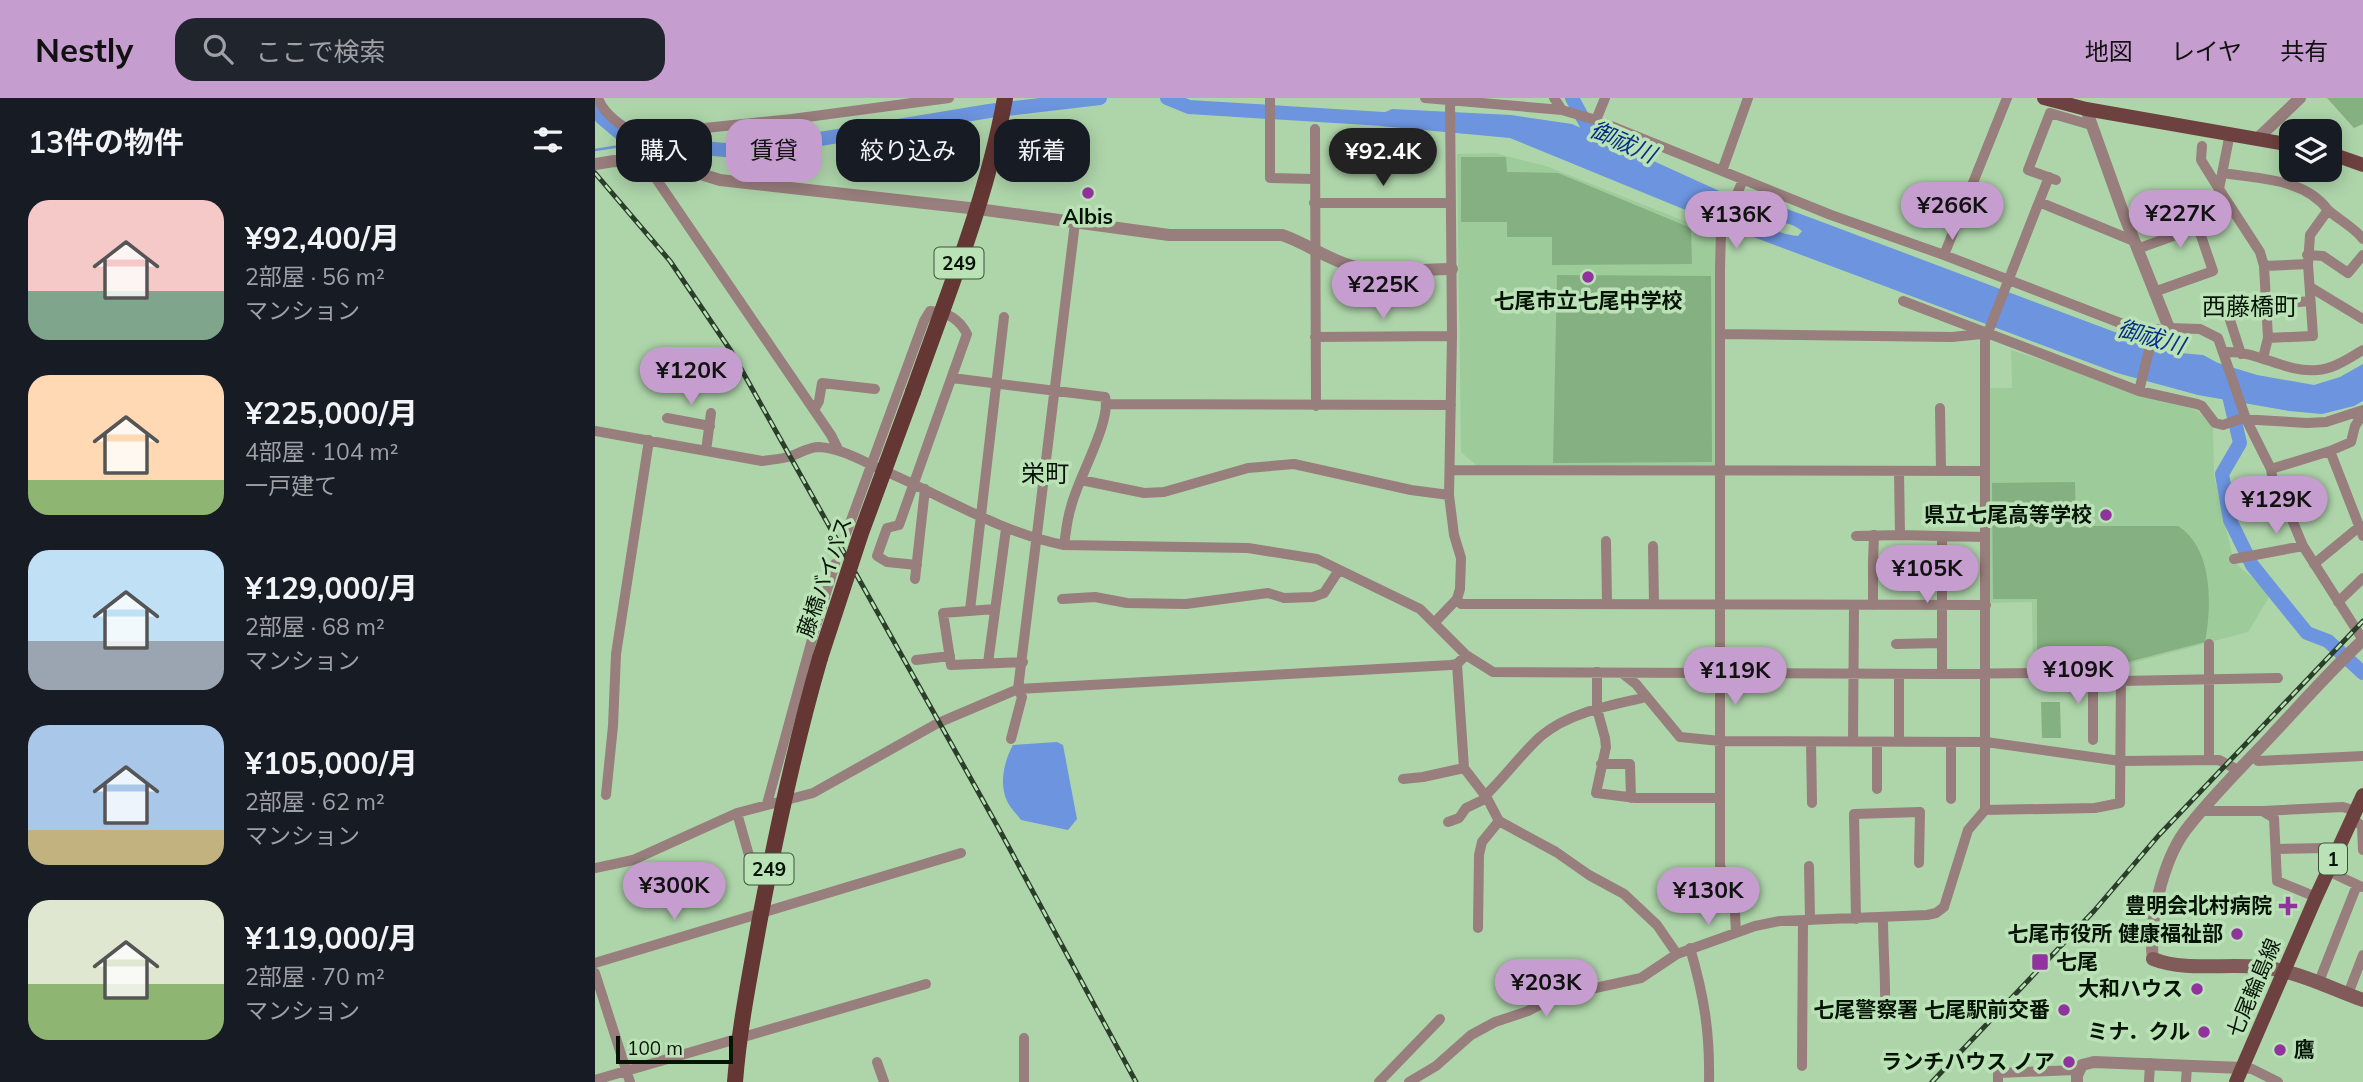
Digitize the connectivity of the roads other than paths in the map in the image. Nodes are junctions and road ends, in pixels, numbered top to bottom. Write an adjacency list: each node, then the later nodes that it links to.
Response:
1 (598, 98): 16 (street)
2 (949, 98): 12 (street)
3 (1005, 98): 39 (highway, 藤橋バイパス / 249)
4 (1270, 98): 32 (street)
5 (1425, 98): 13 (street)
6 (1554, 98): 15 (street)
7 (1605, 98): 17 (street)
8 (1748, 98): 29 (street)
9 (2007, 98): 45 (street)
10 (2043, 98): 14 (main road)
11 (2299, 98): 22 (street)
12 (926, 100): 19 (street)
13 (1450, 102): 15 (street); 38 (street)
14 (2086, 109): 18 (street); 21 (main road)
15 (1565, 111): 17 (street)
16 (616, 120)
17 (1595, 120): 29 (street)
18 (2091, 125): 36 (street); 43 (street)
19 (712, 127)
20 (1315, 129): 32 (street)
21 (2231, 133): 22 (main road); 30 (street)
22 (2257, 139): 23 (main road)
23 (2279, 143)
24 (2202, 146): 35 (street)
25 (2342, 158): 28 (main road)
26 (616, 160): 27 (street)
27 (595, 164)
28 (2363, 165)
29 (1722, 171): 33 (street)
30 (2223, 173): 35 (street); 40 (street)
31 (712, 178): 39 (street)
32 (1314, 179): 37 (street)
33 (1742, 180): 45 (street); 62 (street)
34 (661, 182): 80 (street)
35 (2220, 189): 48 (street)
36 (2039, 202): 43 (street); 50 (street)
37 (1314, 203): 38 (street); 44 (street)
38 (1451, 203): 49 (street)
39 (978, 209): 41 (street); 56 (highway, 藤橋バイパス / 249)
40 (2328, 210): 42 (street); 47 (street)
41 (1075, 223): 44 (street); 74 (street)
42 (2363, 239)
43 (2135, 245): 52 (street); 52 (street)
44 (1315, 251): 49 (street); 65 (street)
45 (1944, 255): 50 (street)
46 (2363, 255): 47 (street)
47 (2307, 260): 48 (street); 51 (street)
48 (2264, 266): 55 (street)
49 (1452, 269): 64 (street)
50 (2009, 281): 61 (street); 63 (street)
51 (2310, 287): 54 (street); 58 (street)
52 (2154, 292): 60 (street)
53 (1903, 301): 63 (street)
54 (2310, 301): 55 (street); 66 (street)
55 (2266, 305): 66 (street)
56 (941, 312): 71 (street); 91 (street); 186 (highway, 藤橋バイパス / 249, bridge)
57 (1003, 317): 72 (street)
58 (2363, 319)
59 (2230, 320): 69 (street)
60 (2169, 328): 61 (street); 68 (street)
61 (2154, 330): 75 (street)
62 (1721, 334): 63 (street); 94 (street)
63 (1987, 334): 75 (street); 97 (street)
64 (1452, 336): 65 (street); 77 (street)
65 (1315, 337): 78 (street)
66 (2268, 338): 70 (street)
67 (2363, 350): 70 (street)
68 (2225, 352): 69 (street); 84 (street)
69 (2241, 354): 70 (street)
70 (2263, 358)
71 (952, 378): 72 (street); 99 (street)
72 (996, 385): 74 (street); 102 (street)
73 (876, 389): 80 (street)
74 (1056, 391): 76 (street); 111 (street)
75 (2139, 391): 84 (street)
76 (1107, 404): 78 (street); 98 (street)
77 (1451, 405): 78 (street); 93 (street)
78 (1316, 406)
79 (1940, 408): 96 (street)
80 (814, 410): 89 (street)
81 (2363, 412): 84 (street); 90 (street)
82 (711, 413): 85 (street)
83 (667, 418): 85 (street)
84 (2243, 419): 92 (street)
85 (710, 426): 88 (street)
86 (595, 431): 87 (street)
87 (649, 440): 88 (street); 180 (street)
88 (706, 451): 89 (street)
89 (839, 451): 91 (street)
90 (2330, 452): 92 (street); 104 (street)
91 (871, 465): 99 (street); 105 (street)
92 (2271, 469): 115 (street)
93 (1450, 470): 94 (street); 101 (street)
94 (1721, 471): 95 (street); 130 (street)
95 (1899, 471): 96 (street); 108 (street)
96 (1941, 471): 97 (street)
97 (1984, 471): 110 (street)
98 (1081, 480): 101 (street); 113 (street)
99 (913, 483): 100 (street); 121 (street)
100 (925, 489): 102 (street); 121 (street)
101 (1449, 495): 126 (street)
102 (981, 517): 103 (street); 136 (street)
103 (1006, 529): 111 (street); 135 (street)
104 (2361, 532): 120 (street)
105 (846, 534)
106 (1856, 536): 107 (street)
107 (1874, 536): 108 (street); 117 (street)
108 (1900, 536): 109 (street)
109 (1942, 536): 110 (street); 118 (street)
110 (1985, 537): 134 (street)
111 (1038, 540): 113 (street); 145 (street)
112 (1606, 541): 128 (street)
113 (1064, 545): 122 (street)
114 (1653, 546): 129 (street)
115 (2303, 546): 116 (street); 120 (street)
116 (2238, 559)
117 (1874, 562): 118 (street); 132 (street)
118 (1942, 563): 133 (street)
119 (835, 564): 188 (street)
120 (2314, 564): 127 (street)
121 (917, 565): 124 (street)
122 (1339, 570): 125 (street); 137 (street)
123 (2363, 578): 127 (street)
124 (915, 579)
125 (1062, 599)
126 (1457, 599): 128 (street); 137 (street)
127 (2338, 602): 138 (street)
128 (1607, 604): 129 (street)
129 (1654, 604): 130 (street)
130 (1721, 604): 131 (street); 151 (street)
131 (1854, 605): 132 (street); 152 (street)
132 (1873, 605): 133 (street)
133 (1942, 605): 134 (street); 139 (street)
134 (1986, 605): 153 (street)
135 (995, 608): 136 (street); 146 (street)
136 (970, 610): 143 (street)
137 (1435, 622): 142 (street)
138 (2363, 640): 171 (street)
139 (1942, 643): 140 (street); 155 (street)
140 (1896, 644)
141 (2209, 645): 157 (street)
142 (1466, 655): 147 (street); 148 (street)
143 (950, 656): 144 (street); 146 (street)
144 (916, 660)
145 (1023, 662): 146 (street); 159 (street)
146 (988, 663)
147 (1457, 664): 159 (street); 176 (street)
148 (1597, 672): 150 (street); 161 (street)
149 (2093, 672): 153 (street); 158 (street); 163 (street)
150 (1622, 673): 151 (street); 160 (street)
151 (1721, 673): 152 (street); 164 (street)
152 (1853, 673): 154 (street); 166 (street)
153 (1985, 673): 155 (street); 169 (street)
154 (1899, 674): 155 (street); 168 (street)
155 (1942, 674)
156 (2278, 678): 157 (street)
157 (2209, 680): 158 (street); 173 (street)
158 (2120, 681): 174 (street)
159 (1018, 689): 162 (street); 186 (street)
160 (1647, 697): 161 (street); 164 (street)
161 (1597, 709): 175 (street); 182 (street)
162 (1011, 739)
163 (2093, 740)
164 (1720, 741): 165 (street); 184 (street)
165 (1811, 742): 166 (street); 187 (street)
166 (1853, 742): 167 (street)
167 (1877, 742): 168 (street); 179 (street)
168 (1899, 742): 170 (street)
169 (1986, 742): 170 (street); 174 (street); 189 (street)
170 (1951, 743): 185 (street)
171 (2253, 756): 172 (street); 177 (street)
172 (2363, 756)
173 (2209, 760): 174 (street); 177 (street)
174 (2120, 761): 189 (street)
175 (1601, 764): 183 (street); 183 (street)
176 (1464, 768): 178 (street); 182 (street)
177 (2238, 770): 190 (street)
178 (1403, 779)
179 (1877, 789)
180 (606, 795)
181 (2363, 795): 193 (main road, 七尾輪島線 / 1)
182 (1486, 797): 194 (street); 195 (street)
183 (1631, 797): 184 (street)
184 (1720, 798): 212 (street)
185 (1951, 799)
186 (784, 800): 188 (street); 204 (highway, 藤橋バイパス / 249)
187 (1812, 803)
188 (767, 804): 192 (street)
189 (1985, 810): 208 (street)
190 (2203, 811): 191 (street); 216 (street)
191 (2262, 811): 193 (street); 196 (street)
192 (737, 813): 202 (street); 204 (street)
193 (2354, 815): 197 (street); 198 (main road, 七尾輪島線 / 1)
194 (1499, 821): 211 (street); 214 (street)
195 (1448, 822)
196 (2276, 849): 198 (street); 206 (street)
197 (2363, 850)
198 (2337, 852): 203 (main road, 七尾輪島線 / 1)
199 (961, 853): 207 (street)
200 (1919, 863): 209 (street)
201 (1809, 866): 210 (street)
202 (595, 868)
203 (2328, 871): 205 (street); 206 (main road, 七尾輪島線 / 1)
204 (766, 883): 207 (highway, 藤橋バイパス / 249)
205 (2360, 886): 221 (street)
206 (2316, 897): 218 (main road, 七尾輪島線 / 1)
207 (761, 911): 217 (street); 227 (highway, 藤橋バイパス / 249)
208 (1884, 917): 209 (street); 224 (street)
209 (1856, 919): 210 (street)
210 (1806, 920): 212 (street); 230 (street)
211 (1479, 928)
212 (1735, 933): 213 (street)
213 (1690, 948): 214 (street); 242 (street)
214 (1677, 954): 241 (street)
215 (2363, 955): 222 (street)
216 (2153, 959): 218 (main road)
217 (595, 963)
218 (2284, 972): 221 (main road); 232 (main road, 七尾輪島線 / 1)
219 (595, 973): 233 (street)
220 (926, 984): 227 (street)
221 (2318, 984): 222 (main road)
222 (2348, 994): 223 (main road)
223 (2363, 1000)
224 (1885, 1014)
225 (1440, 1019): 240 (street)
226 (1024, 1038): 239 (street)
227 (738, 1039): 233 (street); 237 (highway, 藤橋バイパス / 249)
228 (877, 1062): 238 (street)
229 (2150, 1063): 231 (street); 234 (street); 244 (street)
230 (1802, 1066)
231 (2187, 1066): 232 (street); 245 (street)
232 (2242, 1068): 246 (main road, 七尾輪島線 / 1); 247 (street)
233 (627, 1071): 235 (street); 236 (street)
234 (2077, 1078): 243 (street)
235 (595, 1080)
236 (630, 1082)
237 (735, 1082)
238 (884, 1082)
239 (1024, 1082)
240 (1379, 1082)
241 (1409, 1082)
242 (1709, 1082)
243 (1998, 1082)
244 (2149, 1082)
245 (2186, 1082)
246 (2236, 1082)
247 (2278, 1082)

